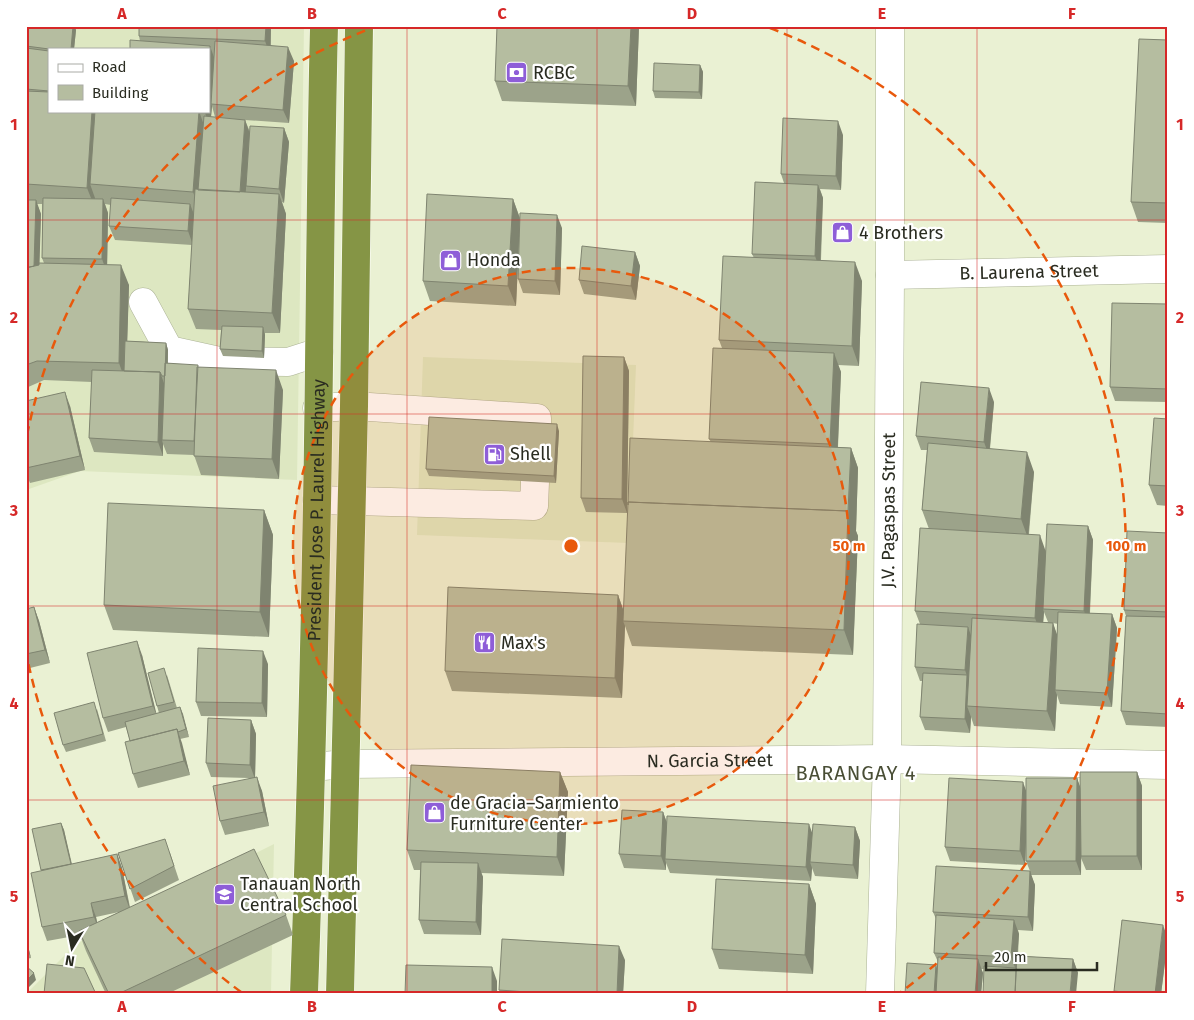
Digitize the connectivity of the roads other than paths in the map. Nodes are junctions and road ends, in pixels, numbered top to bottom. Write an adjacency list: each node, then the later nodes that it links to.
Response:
1 (324, 26): 7 (highway, President Jose P. Laurel Highway)
2 (359, 26): 8 (highway, President Jose P. Laurel Highway)
3 (890, 26): 5 (street, J.V. Pagaspas Street)
4 (1168, 269): 5 (street, B. Laurena Street)
5 (890, 275): 14 (street, J.V. Pagaspas Street)
6 (143, 302): 7 (street)
7 (319, 352): 9 (highway, President Jose P. Laurel Highway)
8 (354, 406): 9 (street); 10 (street); 13 (highway, President Jose P. Laurel Highway)
9 (318, 408): 12 (highway, President Jose P. Laurel Highway)
10 (537, 430)
11 (535, 482): 13 (street)
12 (317, 500): 13 (street); 17 (highway, President Jose P. Laurel Highway)
13 (352, 501): 15 (highway, President Jose P. Laurel Highway)
14 (887, 759): 15 (street, N. Garcia Street); 16 (street, N. Garcia Street); 20 (street, J.V. Pagaspas Street)
15 (346, 764): 17 (street, N. Garcia Street); 19 (highway, President Jose P. Laurel Highway)
16 (1168, 765)
17 (312, 767): 18 (highway, President Jose P. Laurel Highway)
18 (304, 994)
19 (340, 994)
20 (880, 994)

